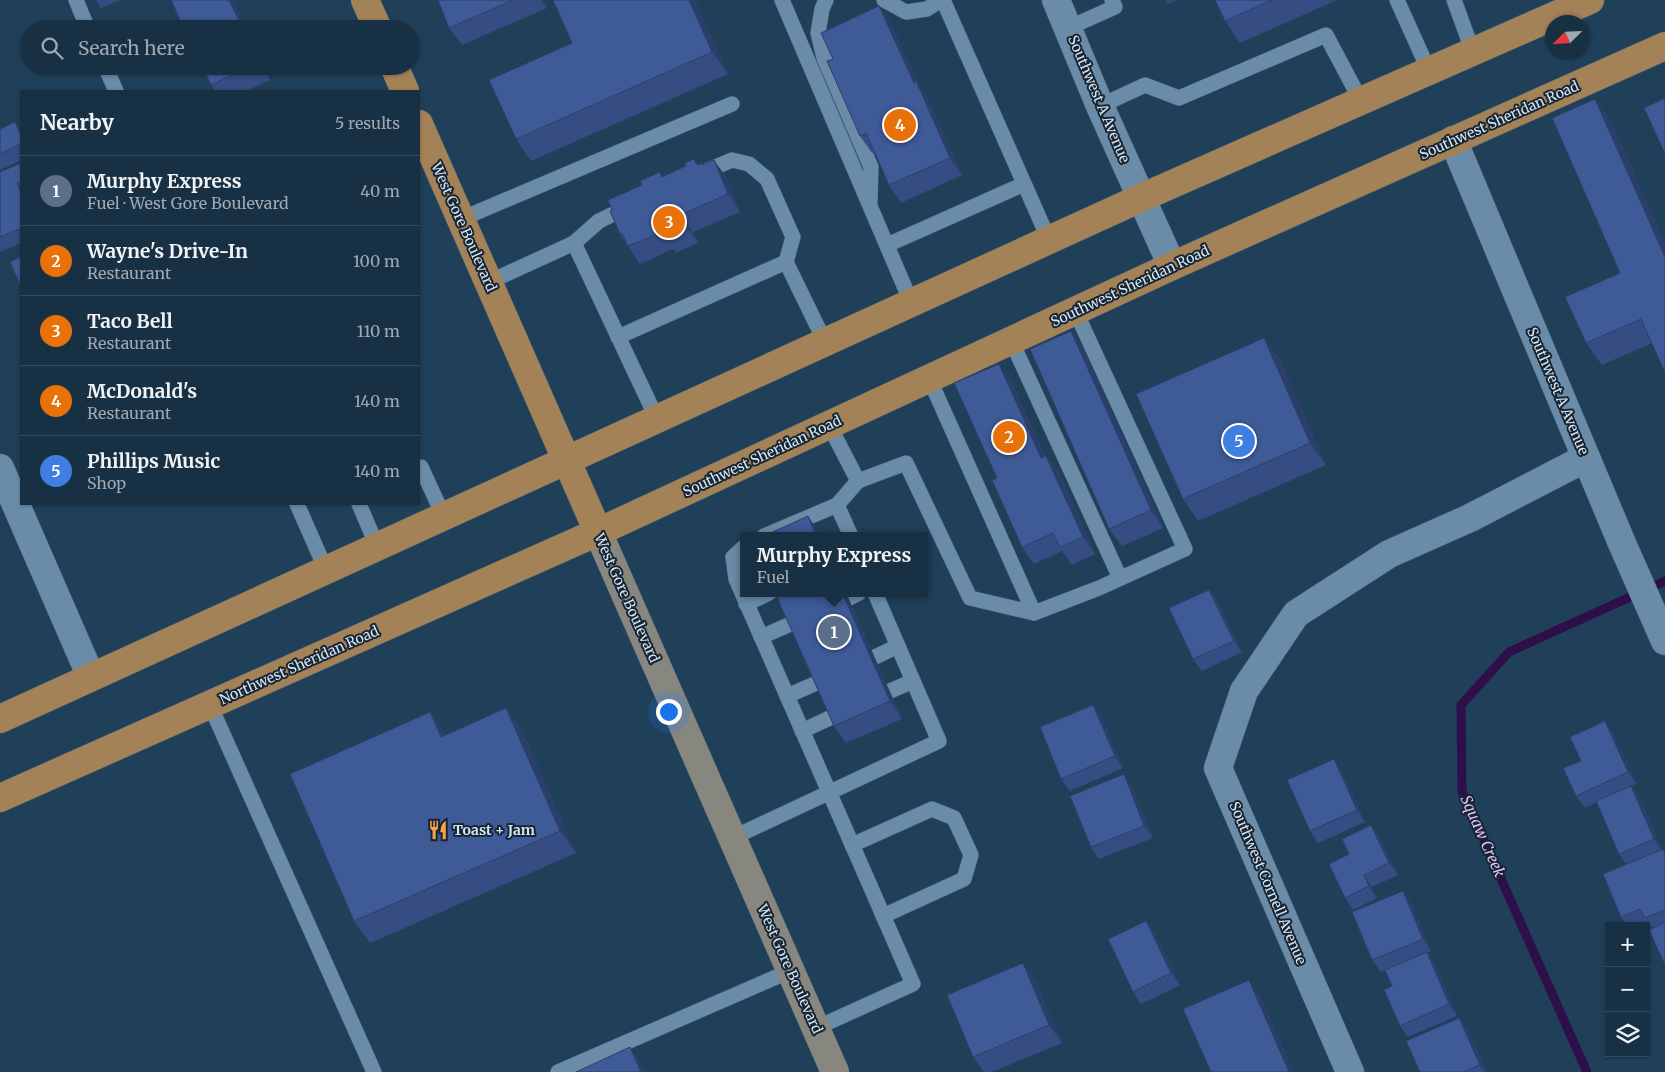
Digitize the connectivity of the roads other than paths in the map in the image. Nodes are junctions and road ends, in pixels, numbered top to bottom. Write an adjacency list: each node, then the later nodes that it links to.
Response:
1 (76, 0): 14 (lane)
2 (365, 0): 15 (main road)
3 (782, 0): 33 (lane)
4 (839, 0): 12 (lane)
5 (884, 0): 13 (lane)
6 (942, 0): 13 (lane); 30 (lane)
7 (1056, 0): 16 (street, Southwest A Avenue)
8 (1112, 0): 16 (lane)
9 (1397, 0): 19 (lane)
10 (1454, 0): 18 (lane)
11 (1590, 0): 18 (main road)
12 (824, 4): 33 (lane)
13 (924, 5)
14 (84, 20)
15 (374, 20)
16 (1068, 28): 26 (street, Southwest A Avenue)
17 (1665, 46): 28 (main road, Southwest Sheridan Road)
18 (1473, 52): 19 (main road)
19 (1429, 71): 24 (main road)
20 (109, 75): 22 (lane)
21 (398, 75): 23 (main road)
22 (116, 90)
23 (405, 90)
24 (1361, 101): 26 (lane); 31 (main road)
25 (732, 104): 34 (lane)
26 (1100, 106): 31 (street, Southwest A Avenue)
27 (421, 134): 34 (main road, West Gore Boulevard)
28 (1454, 140): 39 (main road, Southwest Sheridan Road); 49 (street, Southwest A Avenue)
29 (688, 179): 38 (lane)
30 (1024, 184): 35 (lane); 37 (lane)
31 (1142, 197): 35 (main road); 39 (street, Southwest A Avenue)
32 (644, 200): 36 (lane)
33 (870, 207): 37 (lane)
34 (461, 219): 40 (main road, West Gore Boulevard)
35 (1049, 240): 41 (main road)
36 (574, 243): 40 (lane); 43 (lane)
37 (887, 245): 41 (lane)
38 (786, 262): 43 (lane); 45 (lane)
39 (1172, 266): 42 (main road, Southwest Sheridan Road)
40 (488, 282): 50 (main road, West Gore Boulevard)
41 (911, 302): 45 (main road)
42 (1075, 310): 44 (main road, Southwest Sheridan Road); 64 (lane)
43 (618, 338): 47 (lane)
44 (1011, 340): 46 (main road, Southwest Sheridan Road); 64 (lane)
45 (825, 342): 47 (main road)
46 (929, 378): 48 (main road, Southwest Sheridan Road); 70 (lane)
47 (657, 419): 50 (main road)
48 (829, 425): 53 (lane); 58 (main road, Southwest Sheridan Road)
49 (1586, 458): 73 (street, Southwest A Avenue); 95 (street, Southwest Cornell Avenue)
50 (566, 461): 57 (main road); 58 (main road, West Gore Boulevard)
51 (421, 467): 57 (lane)
52 (0, 468): 76 (street)
53 (858, 481): 56 (lane); 70 (lane)
54 (297, 505): 63 (lane)
55 (359, 505): 61 (lane)
56 (837, 505): 59 (lane); 60 (lane)
57 (444, 517): 61 (main road)
58 (598, 532): 81 (main road, Northwest Sheridan Road); 87 (main road, West Gore Boulevard)
59 (773, 532)
60 (848, 532)
61 (377, 546): 63 (main road)
62 (740, 551): 65 (lane)
63 (326, 570): 76 (main road)
64 (1120, 578): 70 (lane)
65 (740, 589)
66 (743, 597): 69 (lane)
67 (761, 597): 69 (lane)
68 (877, 597): 74 (lane)
69 (746, 604): 72 (lane)
70 (1034, 613)
71 (792, 622): 72 (lane)
72 (761, 637): 80 (lane)
73 (1665, 640)
74 (898, 646): 75 (lane); 77 (lane)
75 (875, 656)
76 (91, 677): 83 (main road)
77 (913, 681): 79 (lane); 85 (lane)
78 (819, 682): 80 (lane)
79 (890, 691)
80 (786, 696): 84 (lane)
81 (210, 705): 86 (main road, Northwest Sheridan Road); 92 (lane)
82 (834, 716): 84 (lane)
83 (0, 720)
84 (802, 731): 85 (lane)
85 (829, 792): 87 (lane); 88 (lane)
86 (0, 798)
87 (732, 838): 90 (main road, West Gore Boulevard)
88 (852, 845): 89 (lane); 89 (lane)
89 (882, 916): 91 (lane)
90 (790, 971): 91 (main road, West Gore Boulevard); 93 (lane)
91 (816, 1028): 94 (main road, West Gore Boulevard)
92 (374, 1072)
93 (558, 1072)
94 (835, 1072)
95 (1350, 1072)

